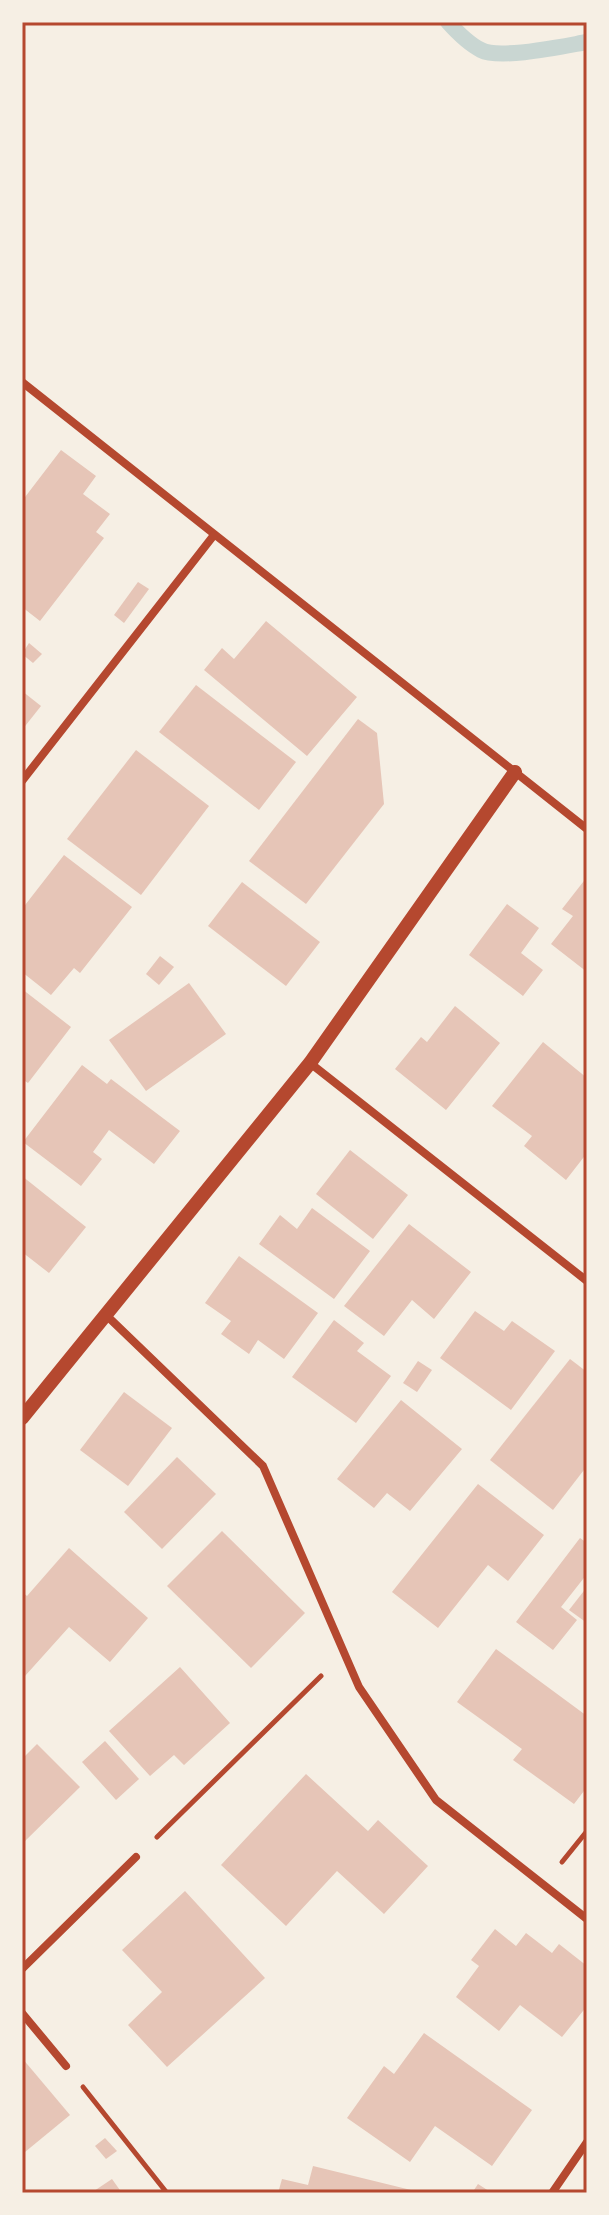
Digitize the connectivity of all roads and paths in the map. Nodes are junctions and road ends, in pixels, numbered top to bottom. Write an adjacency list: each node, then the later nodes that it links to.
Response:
1 (22, 382): 2 (street)
2 (214, 535): 3 (street); 4 (street)
3 (515, 772): 5 (street); 6 (street)
4 (22, 781)
5 (587, 829)
6 (310, 1063): 7 (street); 8 (street)
7 (587, 1281)
8 (105, 1314): 9 (street); 10 (street)
9 (22, 1418)
10 (345, 1653): 12 (path); 13 (street)
11 (587, 1831): 13 (path)
12 (136, 1857): 15 (street)
13 (544, 1885): 14 (street)
14 (587, 1919)
15 (22, 1969)
16 (22, 2013): 17 (street)
17 (66, 2066): 19 (path)
18 (587, 2142): 20 (street)
19 (167, 2193)
20 (552, 2193)

